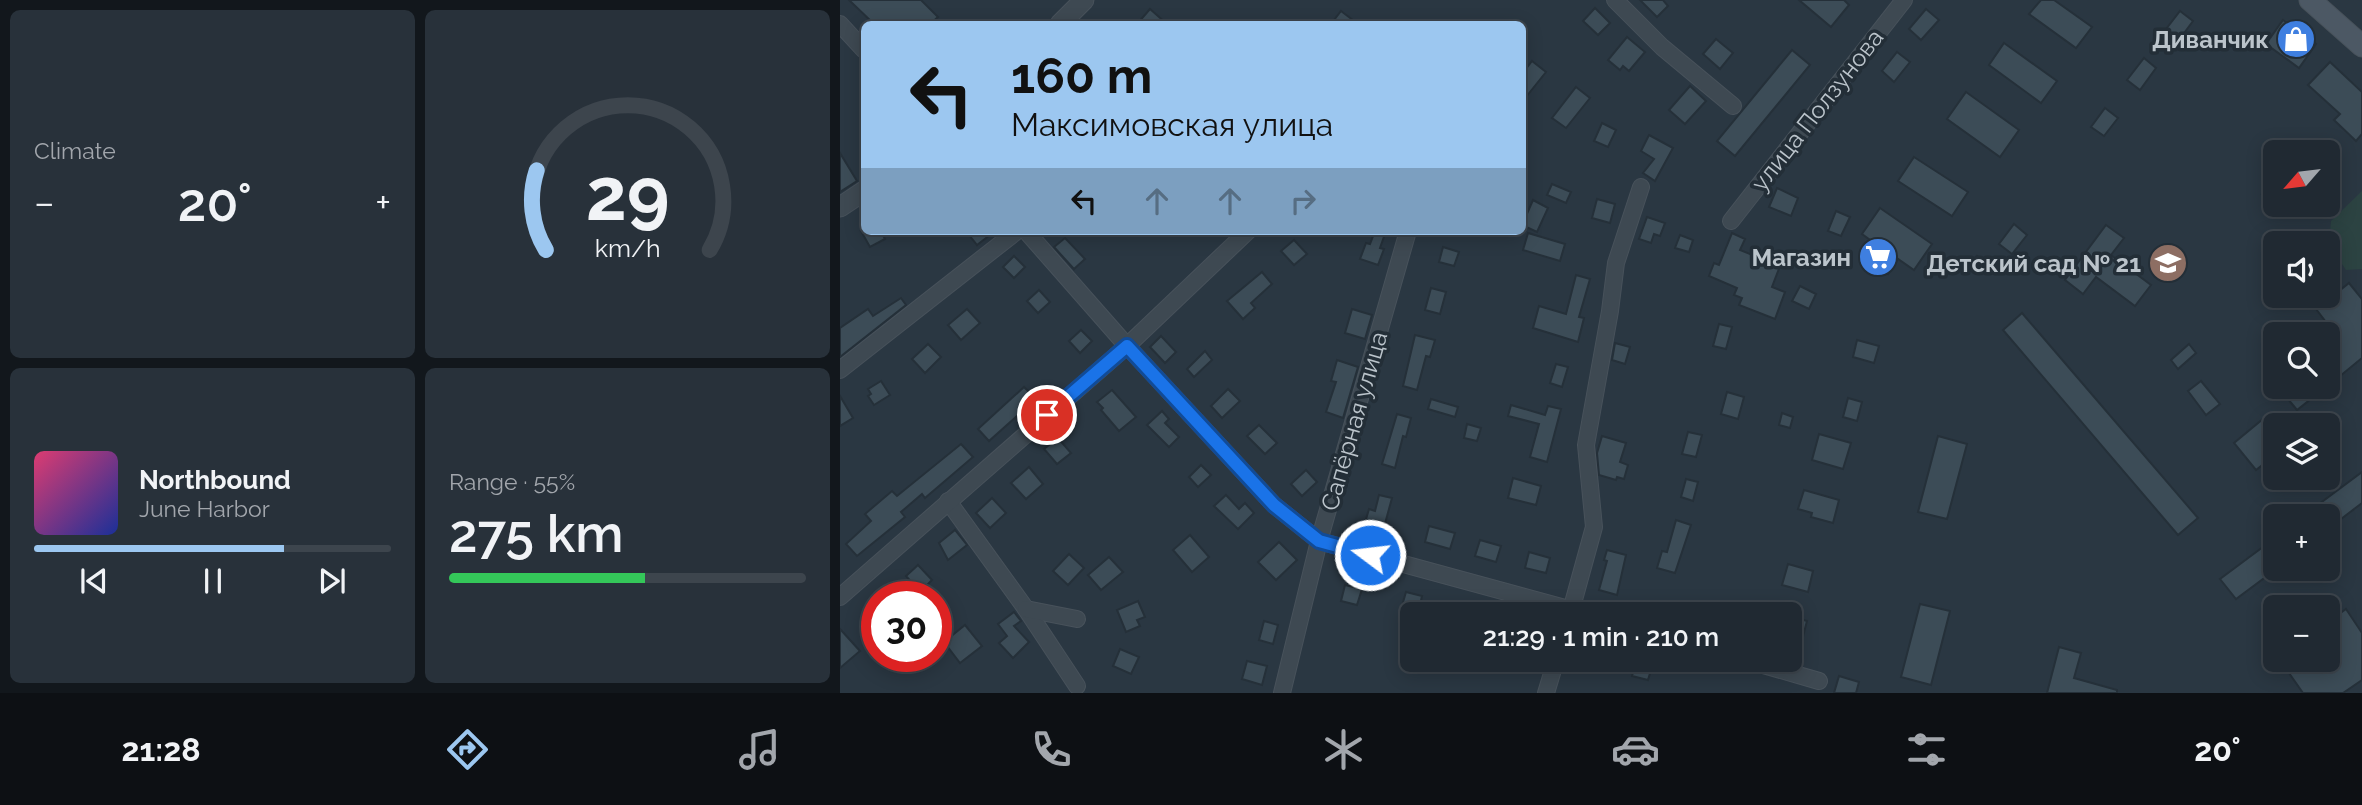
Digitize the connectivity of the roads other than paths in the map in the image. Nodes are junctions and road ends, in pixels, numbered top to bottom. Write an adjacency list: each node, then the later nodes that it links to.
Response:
1 (1084, 0): 5 (street)
2 (1615, 0): 9 (street)
3 (1904, 0): 13 (street, улица Ползунова)
4 (2310, 0): 7 (main road)
5 (1063, 21)
6 (840, 24): 8 (street)
7 (2362, 46)
8 (861, 47)
9 (1733, 106)
10 (1641, 187): 24 (street)
11 (861, 193): 12 (street)
12 (840, 207)
13 (1731, 221)
14 (1012, 235): 19 (street)
15 (1030, 235): 18 (street)
16 (1244, 235): 18 (street)
17 (1407, 235): 21 (street, Сапёрная улица)
18 (1127, 346): 20 (street); 21 (street)
19 (840, 370)
20 (948, 501): 22 (street); 25 (street)
21 (1319, 541): 23 (street); 31 (street, Сапёрная улица)
22 (840, 597)
23 (1537, 602)
24 (1578, 602)
25 (1026, 610): 26 (street); 30 (street)
26 (1077, 619)
27 (1552, 672): 32 (street)
28 (1788, 672): 29 (street)
29 (1819, 681)
30 (1077, 687)
31 (1282, 693)
32 (1546, 693)

